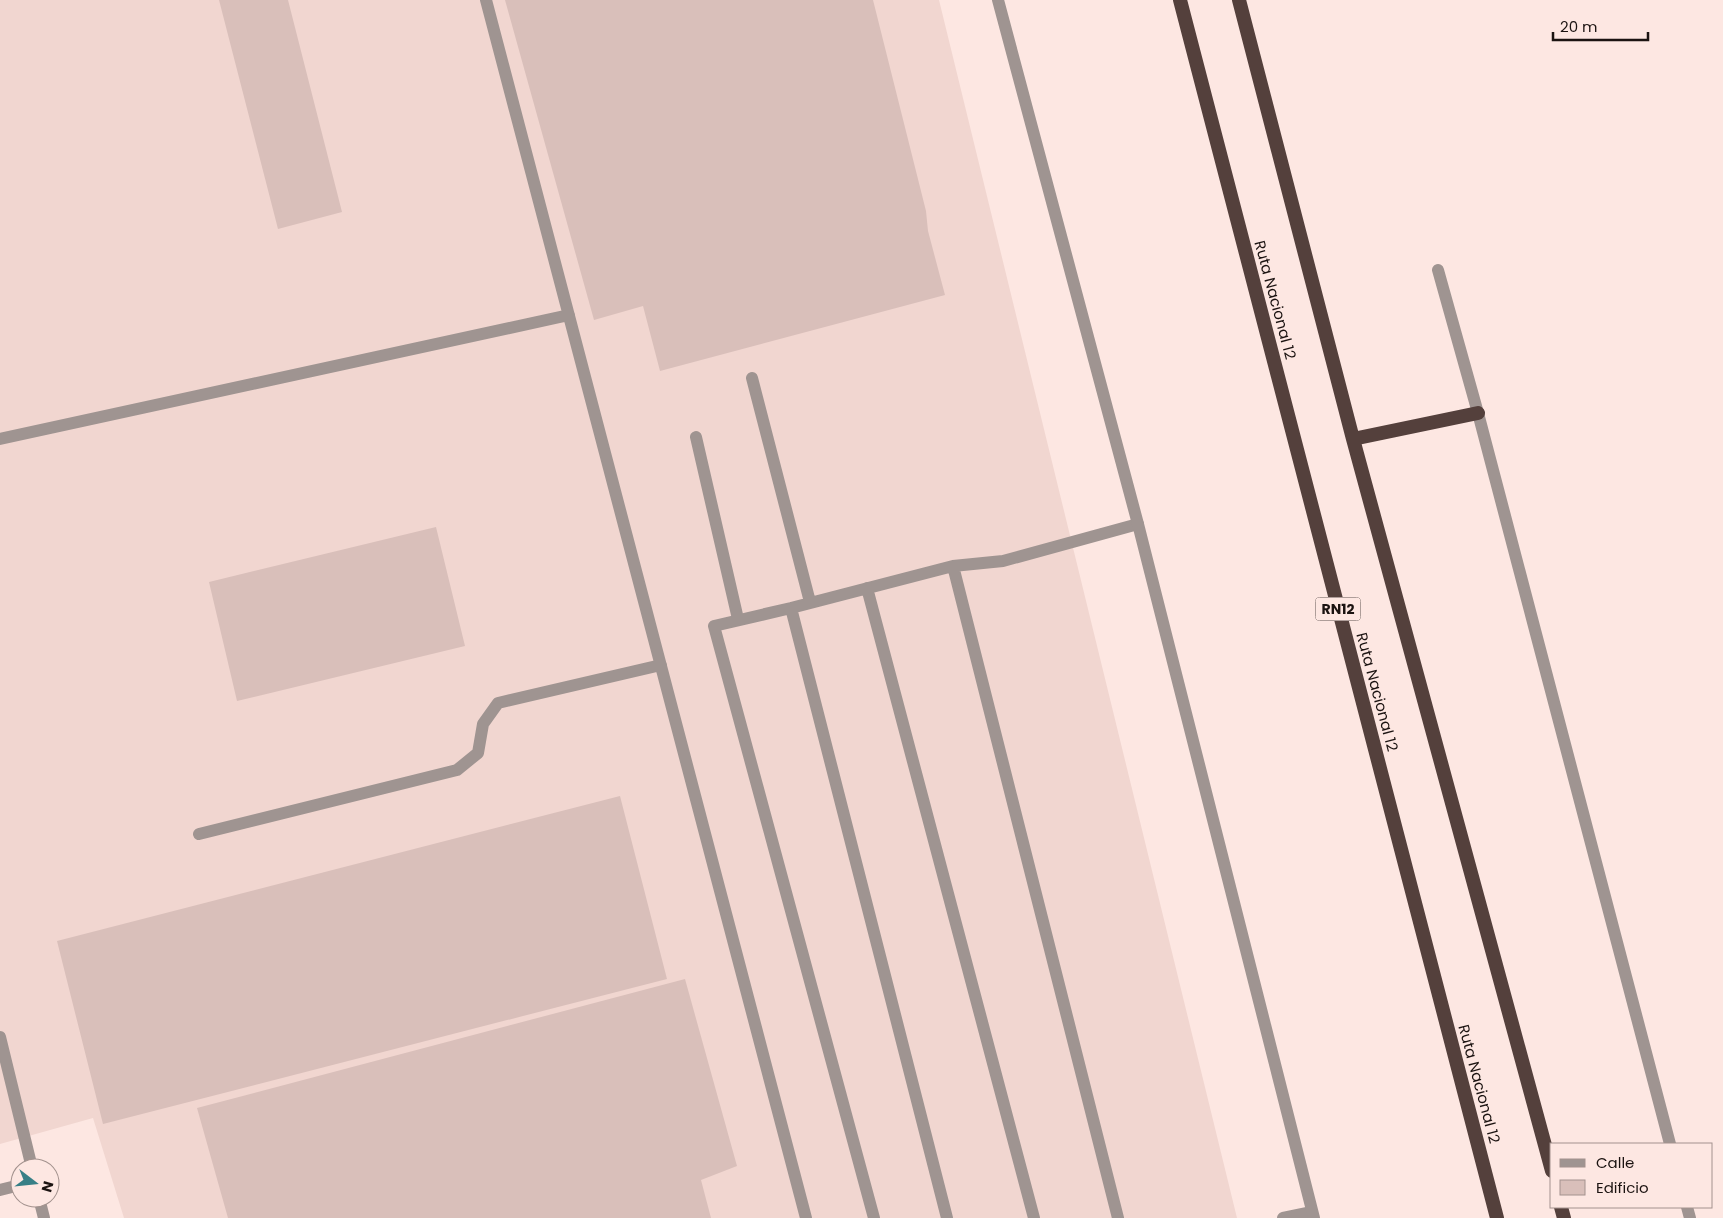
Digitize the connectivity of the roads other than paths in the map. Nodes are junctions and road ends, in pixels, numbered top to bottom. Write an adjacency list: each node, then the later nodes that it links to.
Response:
1 (486, 0): 6 (street)
2 (998, 0): 12 (street)
3 (1180, 0): 31 (highway, Ruta Nacional 12 / RN12)
4 (1239, 0): 11 (highway)
5 (1438, 270): 8 (street)
6 (569, 315): 10 (street); 18 (street)
7 (752, 378): 15 (street)
8 (1478, 413): 11 (highway); 21 (street)
9 (696, 437): 17 (street)
10 (0, 439)
11 (1353, 439): 23 (highway)
12 (1138, 524): 13 (street); 24 (street)
13 (953, 566): 14 (street); 29 (street)
14 (867, 588): 15 (street); 28 (street)
15 (810, 602): 16 (street)
16 (791, 608): 17 (street); 27 (street)
17 (738, 619): 26 (street)
18 (661, 665): 19 (street); 25 (street)
19 (199, 834)
20 (0, 1037): 22 (street)
21 (1670, 1143)
22 (30, 1158)
23 (1550, 1164)
24 (1313, 1215): 30 (street)
25 (806, 1218)
26 (874, 1218)
27 (947, 1218)
28 (1034, 1218)
29 (1118, 1218)
30 (1283, 1218)
31 (1497, 1218)

